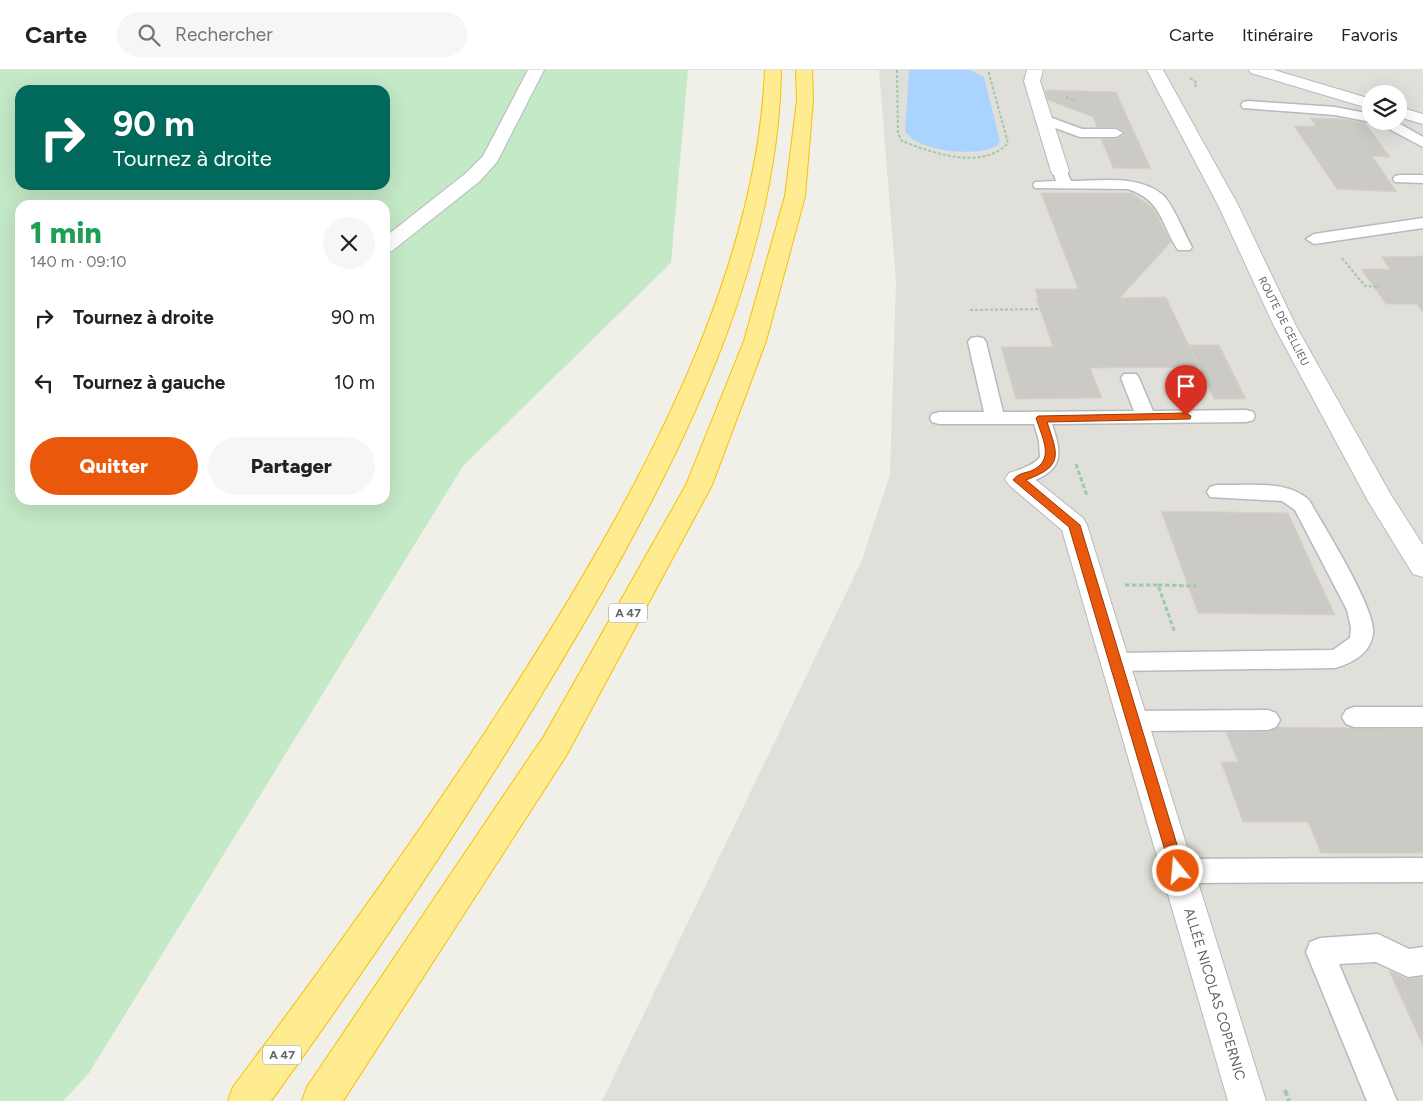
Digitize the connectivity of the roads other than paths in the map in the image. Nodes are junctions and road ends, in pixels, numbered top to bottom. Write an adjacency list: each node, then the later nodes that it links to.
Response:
1 (536, 70): 24 (street)
2 (773, 70): 9 (highway, A 47)
3 (1035, 70): 13 (street)
4 (1155, 70): 35 (street, ROUTE DE CELLIEU)
5 (1256, 70): 8 (street)
6 (756, 76): 9 (highway)
7 (811, 84): 45 (highway, A 47)
8 (1362, 101)
9 (773, 103): 44 (highway, A 47)
10 (1248, 105): 12 (lane)
11 (1407, 114): 14 (street)
12 (1362, 116)
13 (1044, 119): 16 (lane); 18 (street)
14 (1423, 119)
15 (1402, 130): 17 (lane)
16 (1116, 133)
17 (1423, 143)
18 (1063, 178): 21 (lane); 25 (lane)
19 (1400, 179): 20 (lane)
20 (1423, 179)
21 (1040, 185)
22 (1423, 223): 23 (lane)
23 (1319, 239)
24 (390, 243)
25 (1184, 247)
26 (977, 342): 31 (lane)
27 (1130, 378): 29 (lane)
28 (1246, 416): 29 (lane)
29 (1146, 417): 32 (lane)
30 (938, 418): 31 (lane)
31 (995, 418): 32 (lane)
32 (1041, 418): 33 (lane)
33 (1018, 480): 36 (street, ALLÉE NICOLAS COPERNIC)
34 (1217, 492): 36 (lane)
35 (1423, 567)
36 (1115, 662): 40 (street, ALLÉE NICOLAS COPERNIC)
37 (1354, 717): 38 (lane)
38 (1423, 717)
39 (1268, 720): 40 (lane)
40 (1133, 721): 42 (street, ALLÉE NICOLAS COPERNIC)
41 (1423, 870): 42 (lane)
42 (1178, 871): 46 (street, ALLÉE NICOLAS COPERNIC)
43 (1423, 961): 47 (lane)
44 (247, 1101)
45 (321, 1101)
46 (1247, 1101)
47 (1382, 1101)

